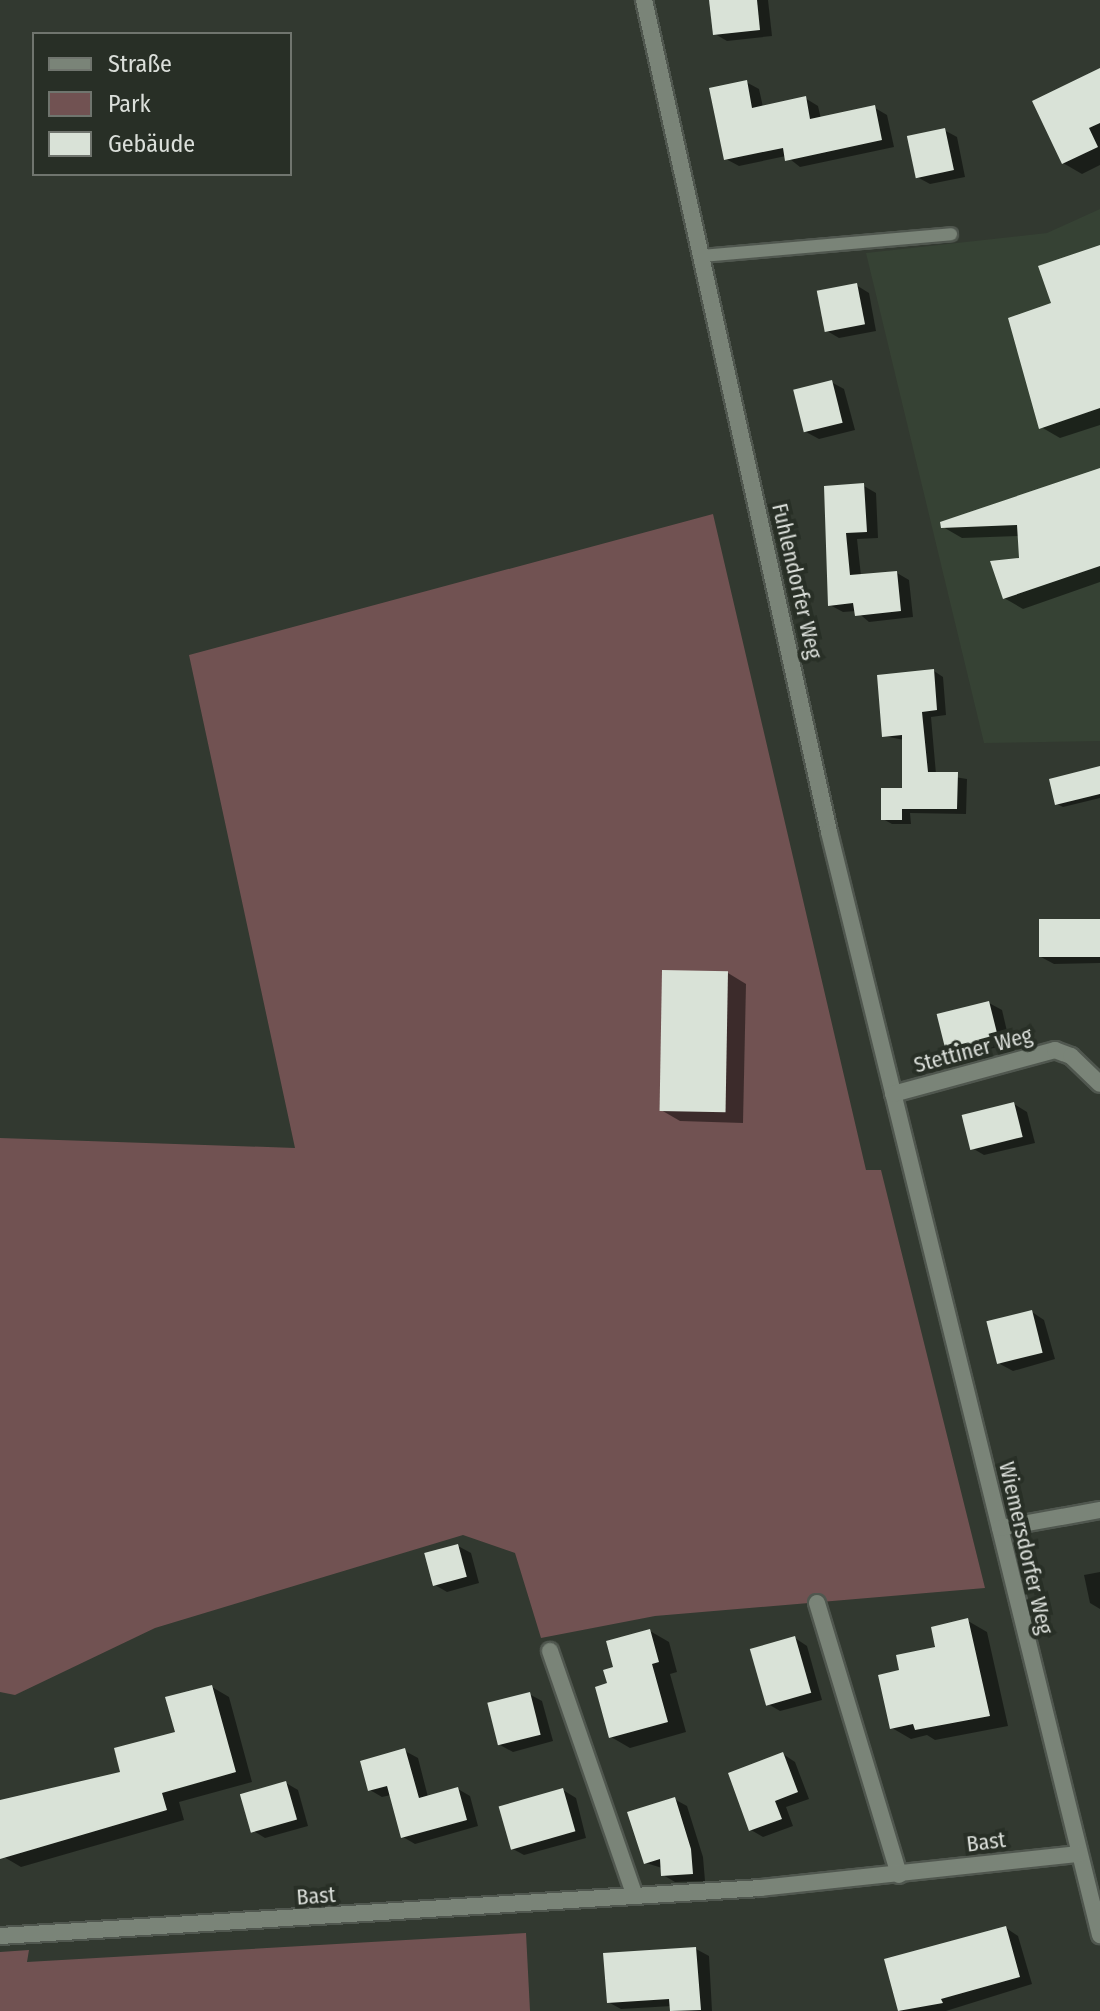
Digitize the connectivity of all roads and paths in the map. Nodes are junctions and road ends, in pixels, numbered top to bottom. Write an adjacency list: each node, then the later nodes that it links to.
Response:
1 (644, 0): 3 (street, Fuhlendorfer Weg)
2 (951, 234): 3 (lane)
3 (702, 256): 5 (street, Fuhlendorfer Weg)
4 (1100, 1084): 5 (street, Stettiner Weg)
5 (893, 1094): 6 (street, Fuhlendorfer Weg)
6 (910, 1172): 8 (street, Wiemersdorfer Weg)
7 (1100, 1510): 8 (street)
8 (1000, 1528): 11 (street, Wiemersdorfer Weg)
9 (817, 1603): 12 (street)
10 (550, 1651): 13 (street)
11 (1078, 1854): 12 (street, Bast); 14 (street, Wiemersdorfer Weg)
12 (899, 1875): 13 (street, Bast)
13 (634, 1894): 15 (street, Bast)
14 (1100, 1935)
15 (0, 1936)

